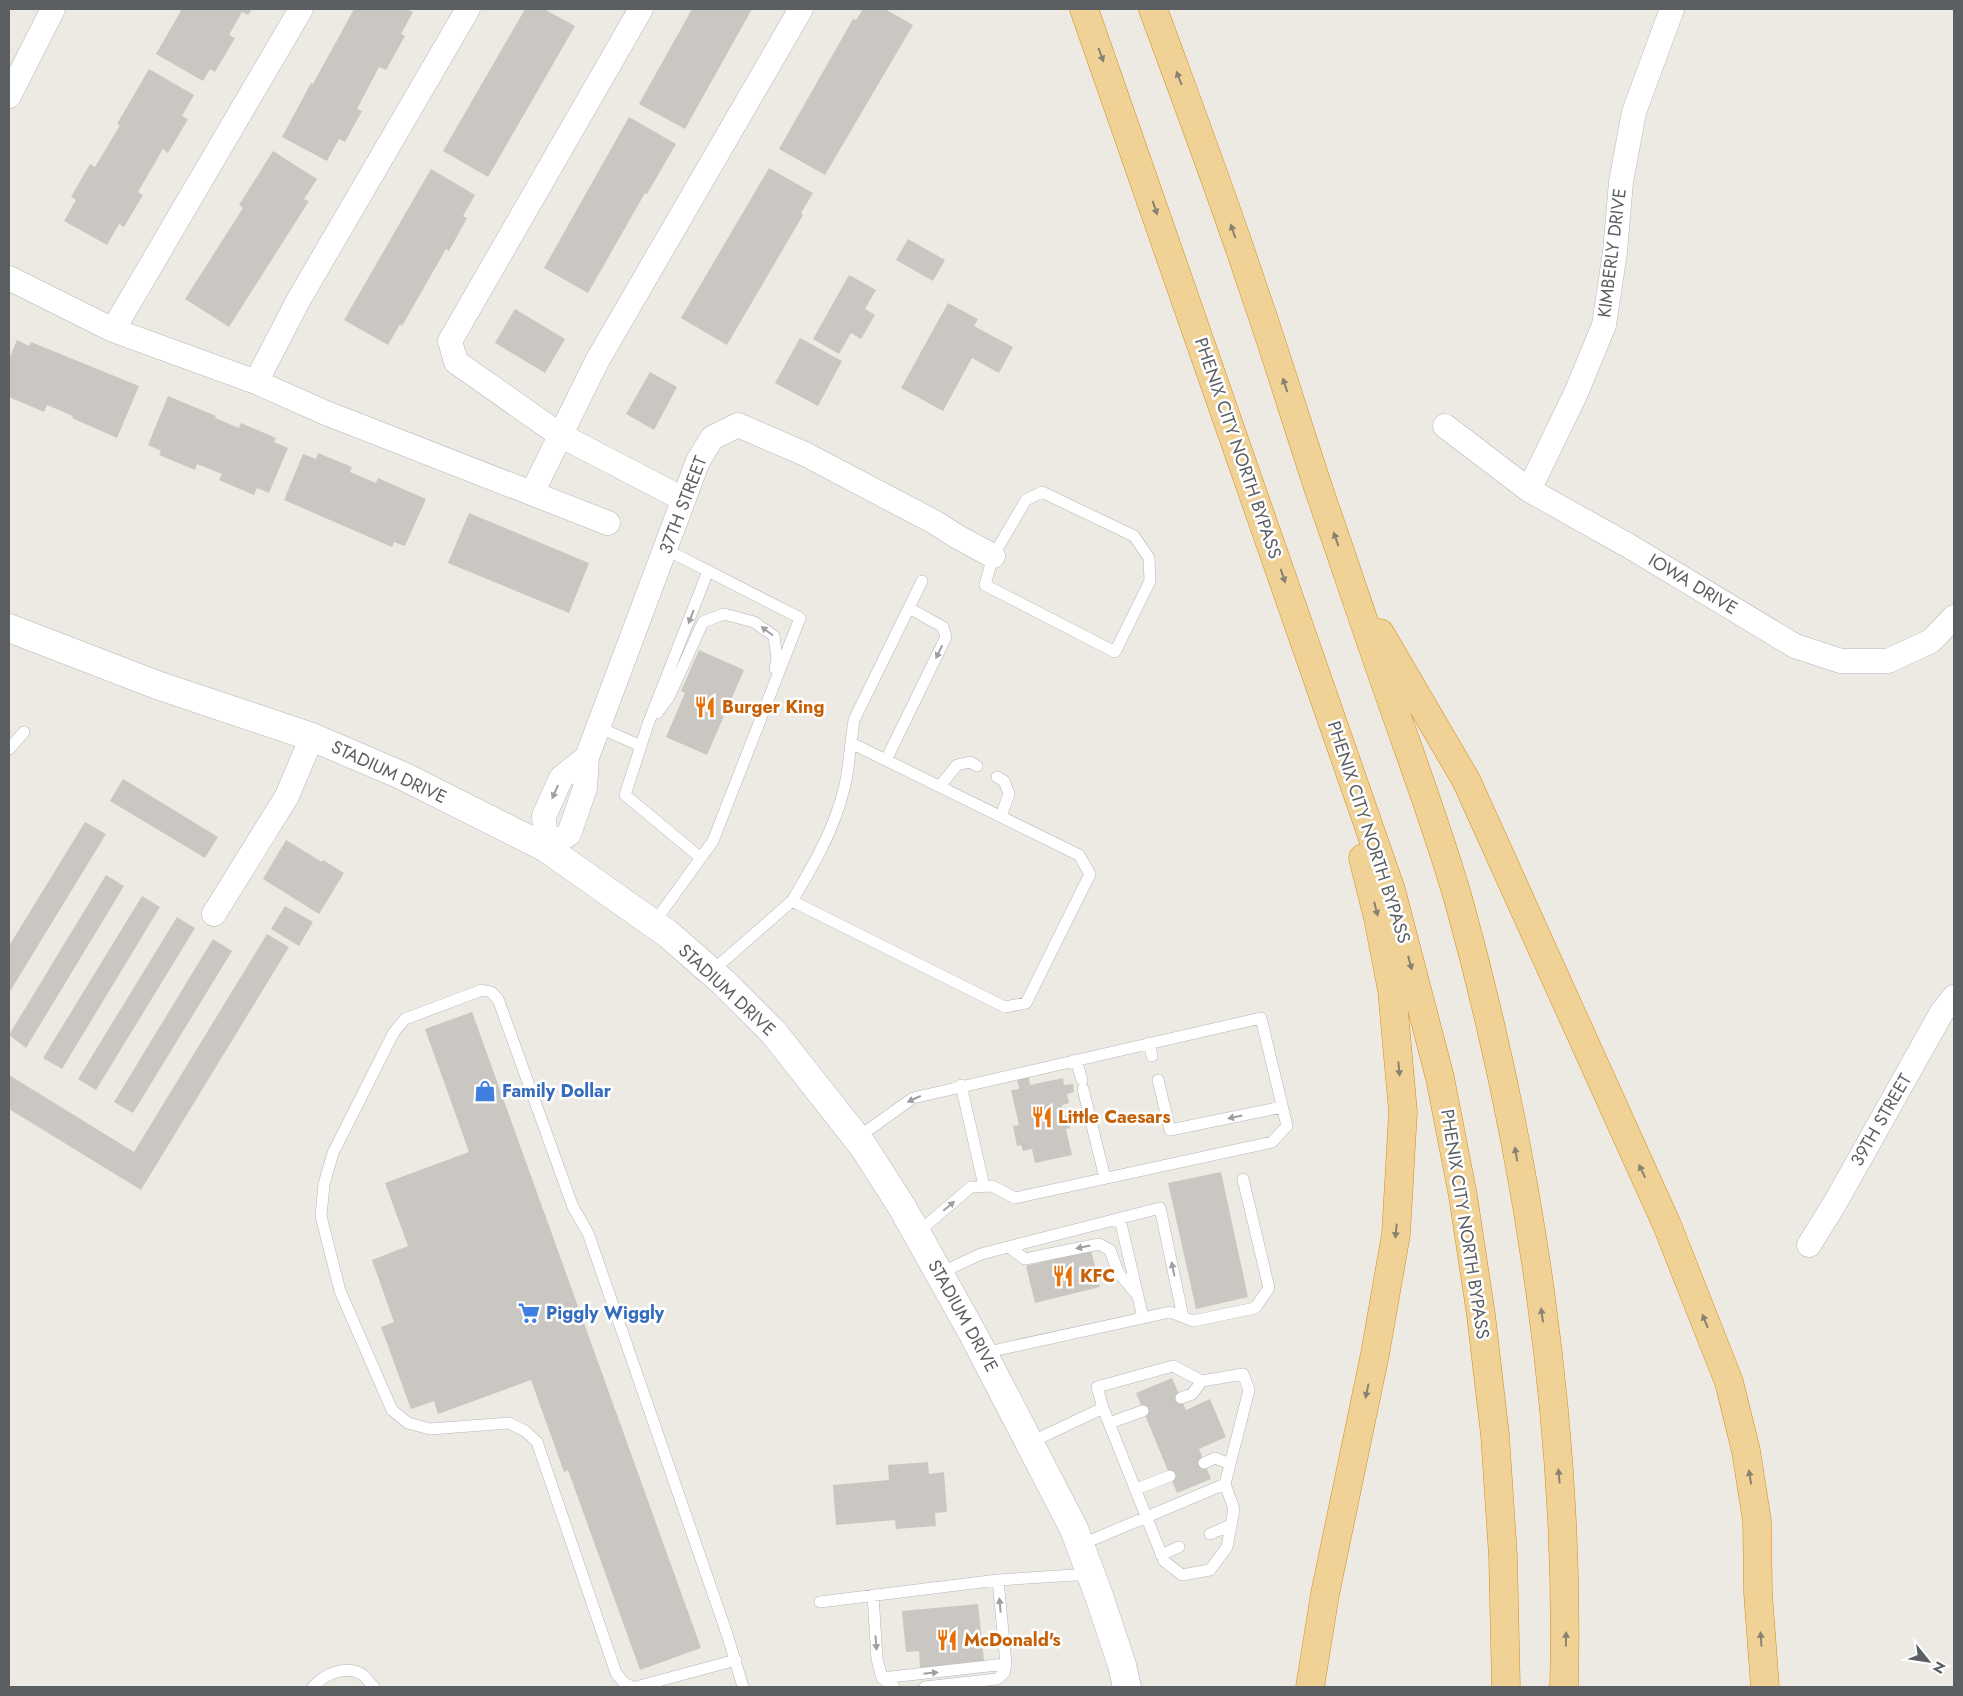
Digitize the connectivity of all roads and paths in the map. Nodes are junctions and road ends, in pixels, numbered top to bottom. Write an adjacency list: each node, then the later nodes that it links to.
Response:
1 (53, 9): 9 (street)
2 (301, 9): 11 (street)
3 (468, 9): 12 (street)
4 (641, 9): 14 (street)
5 (801, 9): 14 (street)
6 (1084, 9): 27 (highway, PHENIX CITY NORTH BYPASS, one-way to 27)
7 (1153, 9): 23 (highway, one-way to 7)
8 (1672, 9): 15 (street, KIMBERLY DRIVE)
9 (9, 96)
10 (9, 278): 11 (street)
11 (113, 330): 12 (street)
12 (256, 382): 16 (street)
13 (1444, 426): 15 (street, IOWA DRIVE)
14 (560, 435): 16 (street); 17 (street)
15 (1529, 490): 25 (street, IOWA DRIVE)
16 (532, 494): 18 (street)
17 (683, 499): 19 (street, 37TH STREET); 20 (street, 37TH STREET)
18 (608, 523)
19 (665, 549): 21 (lane); 30 (street, 37TH STREET)
20 (993, 556): 20 (lane)
21 (708, 571): 28 (lane); 29 (lane, one-way to 29)
22 (922, 581): 24 (lane)
23 (1352, 585): 100 (highway, one-way to 23); 101 (highway, one-way to 23)
24 (909, 608): 33 (lane); 36 (lane, one-way to 36)
25 (1954, 617)
26 (9, 628): 32 (street, STADIUM DRIVE)
27 (1323, 691): 98 (highway, one-way to 98); 99 (highway, PHENIX CITY NORTH BYPASS, one-way to 99)
28 (764, 709): 29 (lane, one-way to 29); 42 (lane)
29 (648, 724): 34 (lane)
30 (598, 727): 34 (lane); 41 (street, 37TH STREET)
31 (24, 732): 35 (lane)
32 (312, 737): 41 (street, STADIUM DRIVE); 44 (street)
33 (851, 743): 36 (lane); 43 (lane)
34 (641, 746): 42 (lane)
35 (9, 749)
36 (886, 760): 39 (lane)
37 (977, 766): 39 (lane)
38 (997, 777): 40 (lane)
39 (940, 786): 40 (lane)
40 (1000, 816): 43 (lane)
41 (546, 848): 45 (street, STADIUM DRIVE)
42 (700, 858): 45 (lane)
43 (792, 901): 46 (lane)
44 (214, 914)
45 (653, 924): 46 (street, STADIUM DRIVE)
46 (711, 972): 54 (street, STADIUM DRIVE)
47 (1954, 997): 60 (street, 39TH STREET)
48 (1149, 1043): 49 (lane); 50 (lane); 53 (lane)
49 (1152, 1056)
50 (1076, 1060): 52 (lane); 55 (lane)
51 (1158, 1080): 53 (lane, one-way to 51)
52 (961, 1085): 54 (lane, one-way to 54); 57 (lane)
53 (1282, 1107): 55 (lane)
54 (857, 1138): 59 (street, STADIUM DRIVE)
55 (1105, 1178): 57 (lane)
56 (1243, 1179): 64 (lane)
57 (984, 1186): 59 (lane, one-way to 57)
58 (1120, 1219): 61 (lane); 63 (lane); 64 (lane, one-way to 58)
59 (917, 1233): 62 (street, STADIUM DRIVE)
60 (1809, 1245)
61 (1010, 1248): 62 (lane); 63 (lane, one-way to 61)
62 (940, 1273): 66 (street, STADIUM DRIVE)
63 (1138, 1296): 65 (lane)
64 (1183, 1317): 65 (lane)
65 (1143, 1318): 66 (lane)
66 (983, 1353): 72 (street, STADIUM DRIVE)
67 (1202, 1381): 68 (lane); 69 (lane); 74 (lane)
68 (1181, 1398)
69 (1103, 1408): 71 (lane); 72 (lane)
70 (1143, 1411): 71 (lane)
71 (1109, 1423): 77 (lane)
72 (1030, 1442): 81 (street, STADIUM DRIVE)
73 (1204, 1463): 74 (lane)
74 (1230, 1464): 76 (lane)
75 (1170, 1476): 77 (lane)
76 (1225, 1484): 78 (lane); 79 (lane)
77 (1136, 1489): 78 (lane)
78 (1147, 1516): 81 (lane); 83 (lane)
79 (1231, 1525): 80 (lane); 83 (lane)
80 (1210, 1534)
81 (1080, 1545): 84 (street, STADIUM DRIVE)
82 (1179, 1547): 83 (lane)
83 (1162, 1554)
84 (1091, 1574): 85 (lane); 97 (street, STADIUM DRIVE)
85 (998, 1580): 86 (lane); 89 (lane, one-way to 85)
86 (873, 1595): 87 (lane); 90 (lane, one-way to 90)
87 (820, 1602)
88 (736, 1660): 93 (lane); 93 (lane); 94 (lane)
89 (1006, 1664): 90 (lane, one-way to 89); 96 (lane)
90 (882, 1678): 95 (lane)
91 (313, 1687): 92 (lane)
92 (374, 1687)
93 (634, 1687)
94 (743, 1687)
95 (894, 1687)
96 (925, 1687)
97 (1127, 1687)
98 (1310, 1687)
99 (1506, 1687)
100 (1564, 1687)
101 (1765, 1687)

